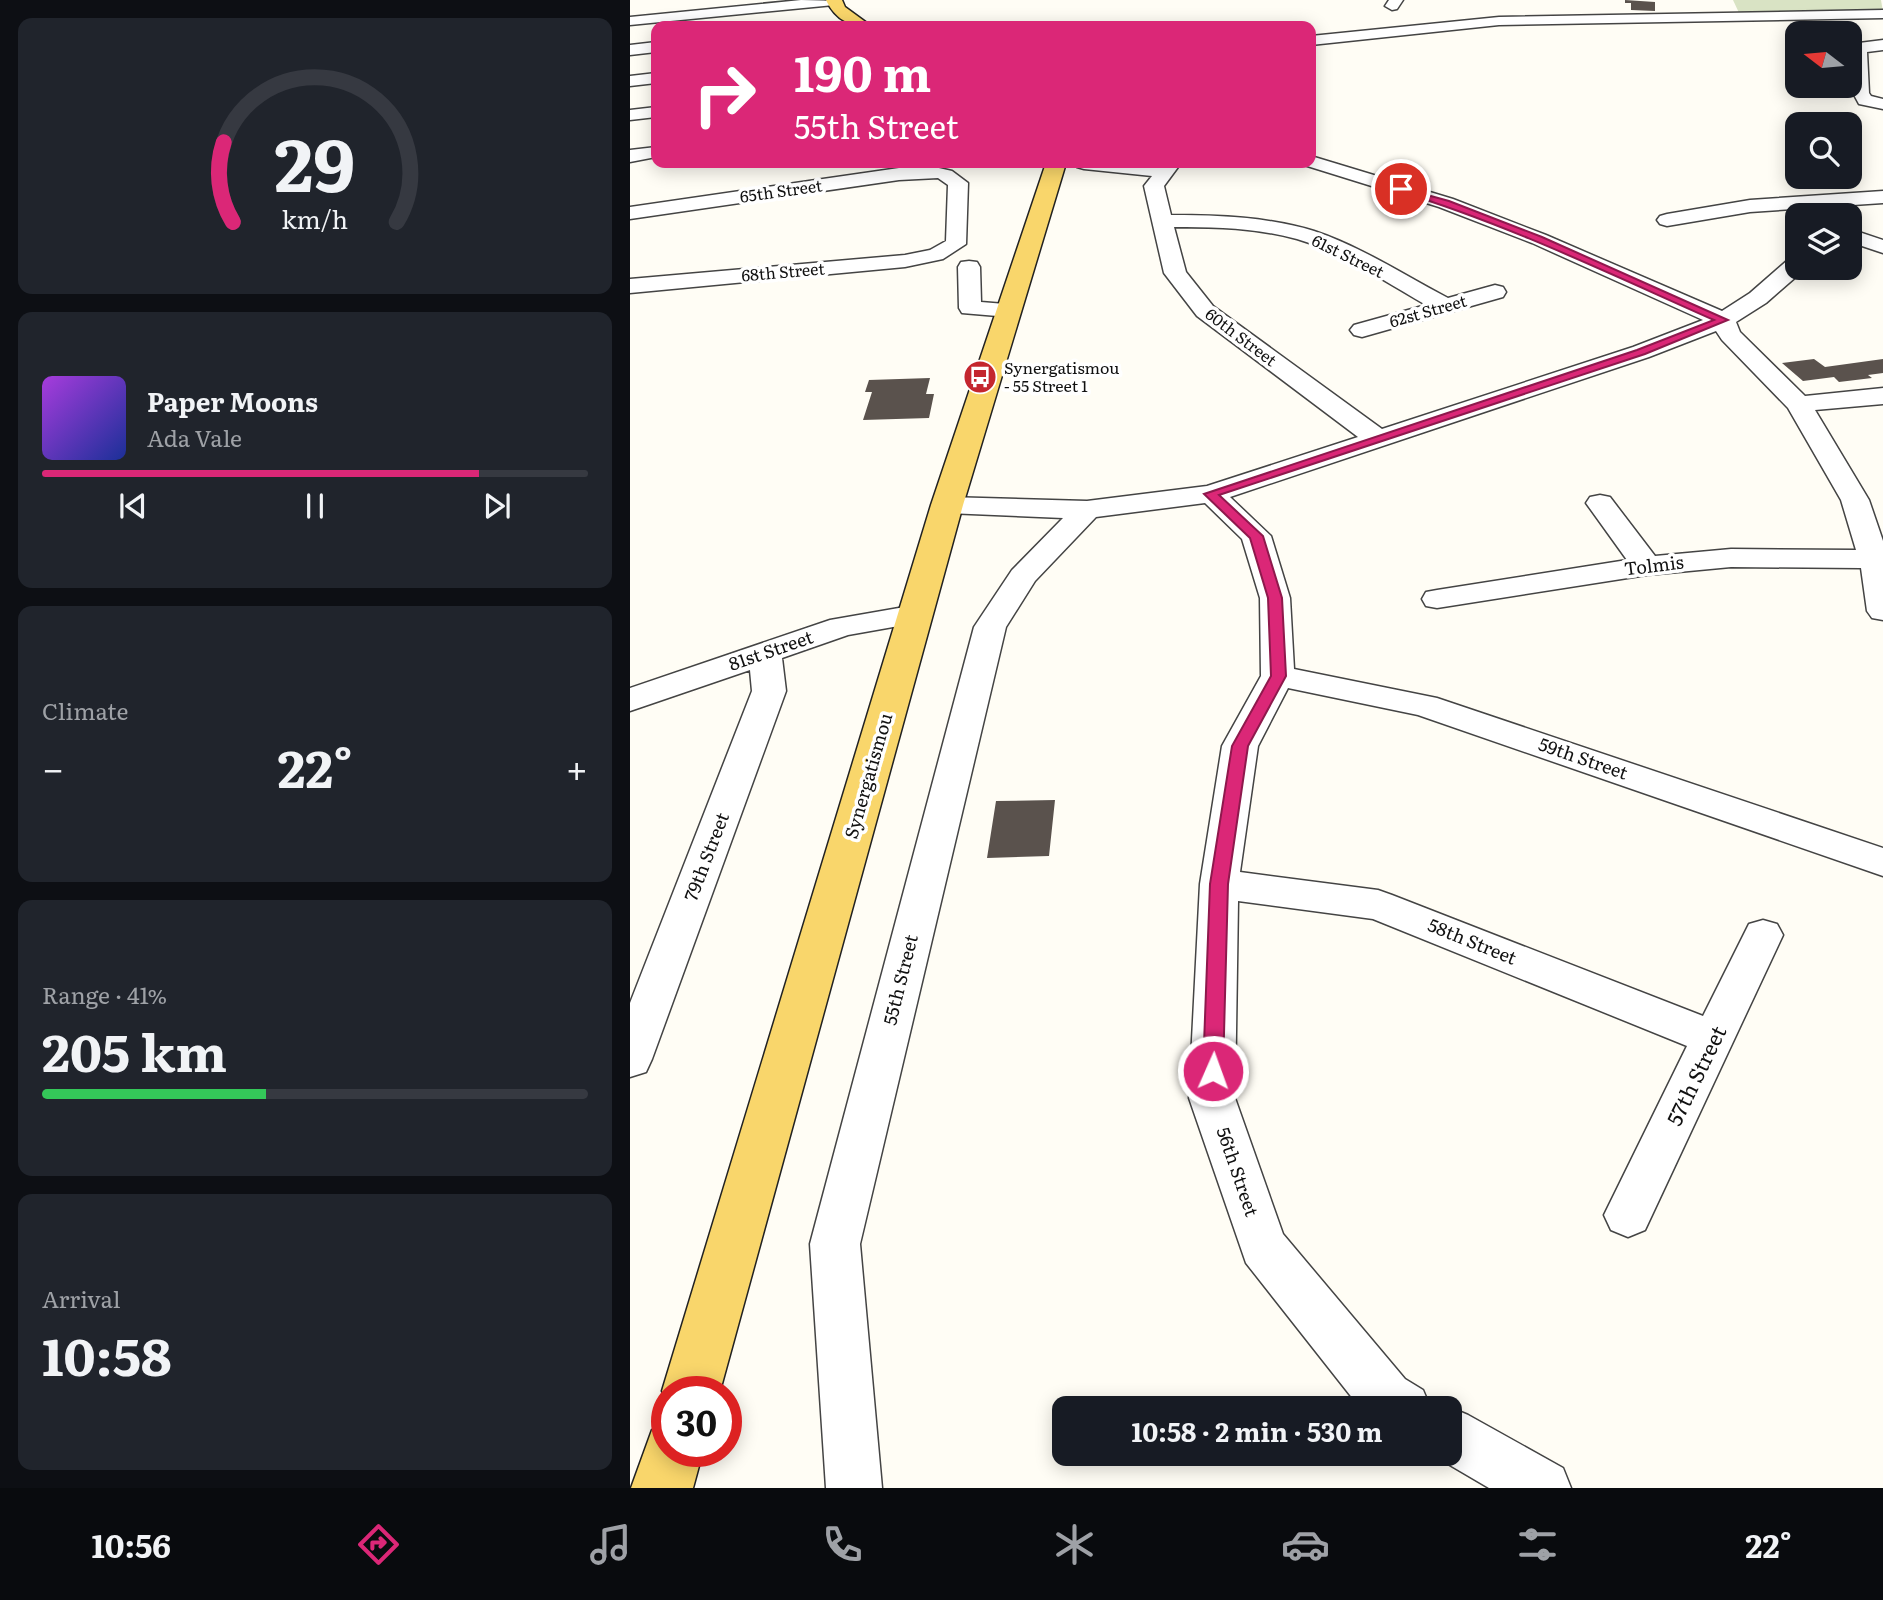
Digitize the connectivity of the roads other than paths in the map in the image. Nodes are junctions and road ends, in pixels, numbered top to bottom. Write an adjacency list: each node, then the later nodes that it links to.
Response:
1 (834, 0): 3 (street); 8 (main road)
2 (1621, 0): 6 (street)
3 (747, 5): 7 (street)
4 (1662, 12): 5 (street); 6 (street); 9 (street)
5 (1883, 14)
6 (1622, 18): 10 (street)
7 (630, 21)
8 (856, 21)
9 (1690, 32)
10 (1316, 40)
11 (1883, 45): 16 (street)
12 (651, 48): 13 (street)
13 (630, 50)
14 (651, 79): 15 (street)
15 (630, 81)
16 (1883, 104)
17 (651, 113): 18 (street)
18 (630, 115)
19 (651, 153): 20 (street)
20 (630, 156)
21 (1316, 163): 38 (street)
22 (1054, 168): 37 (main road, Synergatismou)
23 (1166, 168): 28 (street, 60th Street)
24 (1883, 198): 26 (street); 27 (street)
25 (630, 213): 31 (street, 65th Street)
26 (1862, 213)
27 (1667, 220)
28 (1162, 221): 36 (street, 61st Street); 42 (street, 60th Street)
29 (1862, 239): 30 (street)
30 (1883, 247)
31 (936, 255): 34 (street, 68th Street)
32 (969, 267): 37 (street)
33 (1785, 274): 38 (street)
34 (630, 286)
35 (1495, 292): 36 (street, 62st Street)
36 (1444, 305): 39 (street, 62st Street)
37 (1009, 310): 45 (main road, Synergatismou)
38 (1723, 320): 41 (street); 42 (street)
39 (1362, 331)
40 (1883, 396): 41 (street)
41 (1799, 404): 47 (street)
42 (1377, 439): 43 (street)
43 (1211, 494): 46 (street); 53 (street)
44 (1600, 503): 48 (street)
45 (947, 505): 46 (street); 51 (main road, Synergatismou)
46 (1087, 510): 66 (street, 55th Street)
47 (1874, 559): 48 (street, Tolmis); 50 (street)
48 (1647, 566): 49 (street, Tolmis)
49 (1437, 599)
50 (1883, 611)
51 (916, 614): 52 (street, 81st Street); 61 (main road, Synergatismou)
52 (765, 653): 54 (street, 81st Street); 59 (street, 79th Street)
53 (1278, 676): 55 (street, 59th Street); 56 (street, 56th Street)
54 (630, 700)
55 (1883, 862)
56 (1219, 884): 58 (street, 58th Street); 62 (street, 56th Street)
57 (1763, 935): 58 (street, 57th Street)
58 (1715, 1039): 60 (street, 57th Street)
59 (630, 1059)
60 (1628, 1214)
61 (695, 1376)
62 (1384, 1396)
63 (1462, 1441): 67 (street)
64 (669, 1467): 65 (main road)
65 (663, 1488)
66 (854, 1488)
67 (1543, 1488)

